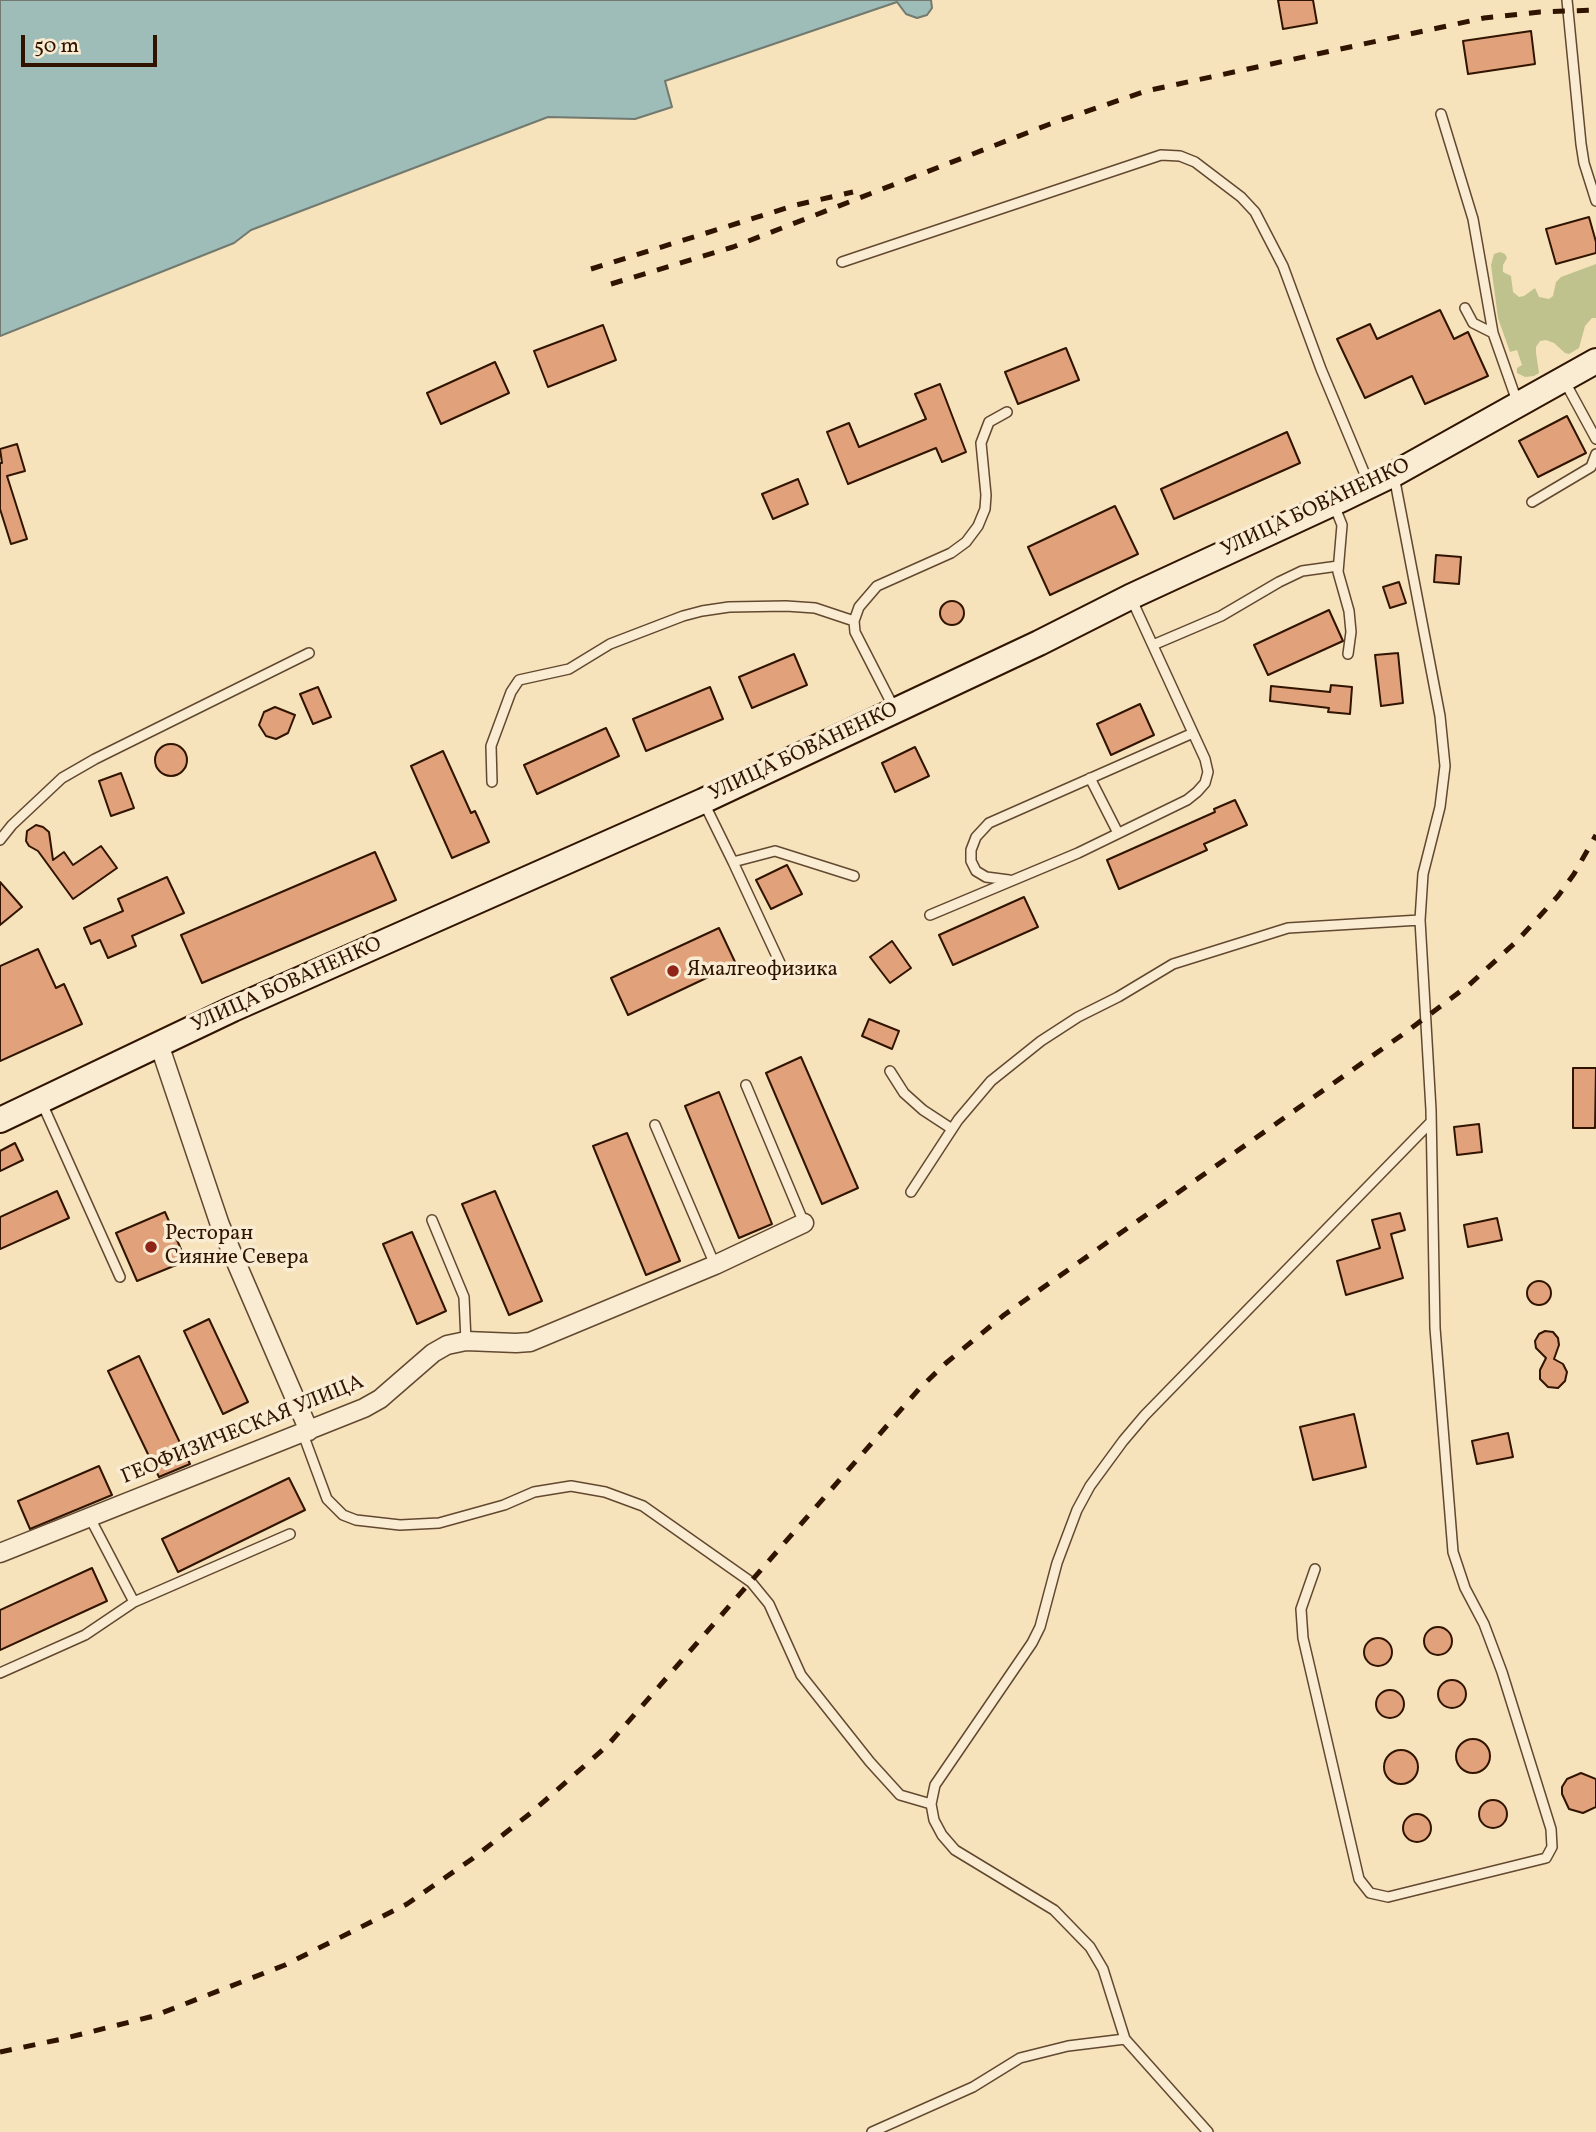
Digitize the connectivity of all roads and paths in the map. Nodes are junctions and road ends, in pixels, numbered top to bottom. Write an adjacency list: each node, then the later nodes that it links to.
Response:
1 (1567, 0): 3 (lane)
2 (1441, 114): 6 (lane)
3 (1596, 201)
4 (842, 262): 14 (lane)
5 (1465, 308): 6 (lane)
6 (1493, 333): 9 (lane)
7 (1596, 361): 8 (street, УЛИЦА БОВАНЕНКО)
8 (1564, 380): 9 (street, УЛИЦА БОВАНЕНКО); 11 (lane)
9 (1518, 405): 13 (street, УЛИЦА БОВАНЕНКО)
10 (1007, 412): 19 (lane)
11 (1596, 439)
12 (1596, 454): 15 (lane)
13 (1394, 474): 14 (street, УЛИЦА БОВАНЕНКО); 34 (lane)
14 (1370, 485): 16 (street, УЛИЦА БОВАНЕНКО)
15 (1532, 502)
16 (1334, 503): 17 (lane); 18 (street, УЛИЦА БОВАНЕНКО)
17 (1338, 566): 20 (lane); 22 (lane)
18 (1130, 597): 20 (lane); 23 (street, УЛИЦА БОВАНЕНКО)
19 (854, 621): 23 (lane); 26 (lane)
20 (1153, 645): 24 (lane)
21 (309, 653): 29 (lane)
22 (1348, 654)
23 (895, 710): 27 (street, УЛИЦА БОВАНЕНКО)
24 (1193, 733): 25 (lane); 28 (lane)
25 (1090, 778): 28 (lane); 32 (lane)
26 (492, 782)
27 (703, 801): 30 (lane); 36 (street, УЛИЦА БОВАНЕНКО)
28 (1118, 833): 32 (lane)
29 (0, 840)
30 (733, 862): 31 (lane); 35 (lane)
31 (854, 876)
32 (1013, 880): 33 (lane)
33 (930, 915)
34 (1420, 920): 41 (lane); 43 (lane)
35 (780, 963)
36 (159, 1044): 39 (street, УЛИЦА БОВАНЕНКО); 50 (street)
37 (890, 1071): 43 (lane)
38 (746, 1085): 46 (lane)
39 (41, 1099): 40 (street, УЛИЦА БОВАНЕНКО); 48 (lane)
40 (0, 1120)
41 (1431, 1122): 54 (lane); 57 (lane)
42 (655, 1125): 47 (lane)
43 (952, 1129): 44 (lane)
44 (911, 1192)
45 (432, 1220): 49 (lane)
46 (804, 1223): 47 (street, ГЕОФИЗИЧЕСКАЯ УЛИЦА)
47 (715, 1265): 49 (street, ГЕОФИЗИЧЕСКАЯ УЛИЦА)
48 (120, 1277)
49 (466, 1341): 50 (street, ГЕОФИЗИЧЕСКАЯ УЛИЦА)
50 (306, 1432): 51 (street, ГЕОФИЗИЧЕСКАЯ УЛИЦА); 57 (lane)
51 (90, 1518): 53 (street, ГЕОФИЗИЧЕСКАЯ УЛИЦА); 55 (lane)
52 (290, 1534): 55 (lane)
53 (0, 1552)
54 (1315, 1570)
55 (134, 1602): 56 (lane)
56 (0, 1673)
57 (931, 1804): 58 (lane)
58 (1125, 2039): 59 (lane); 60 (lane)
59 (872, 2132)
60 (1208, 2132)

